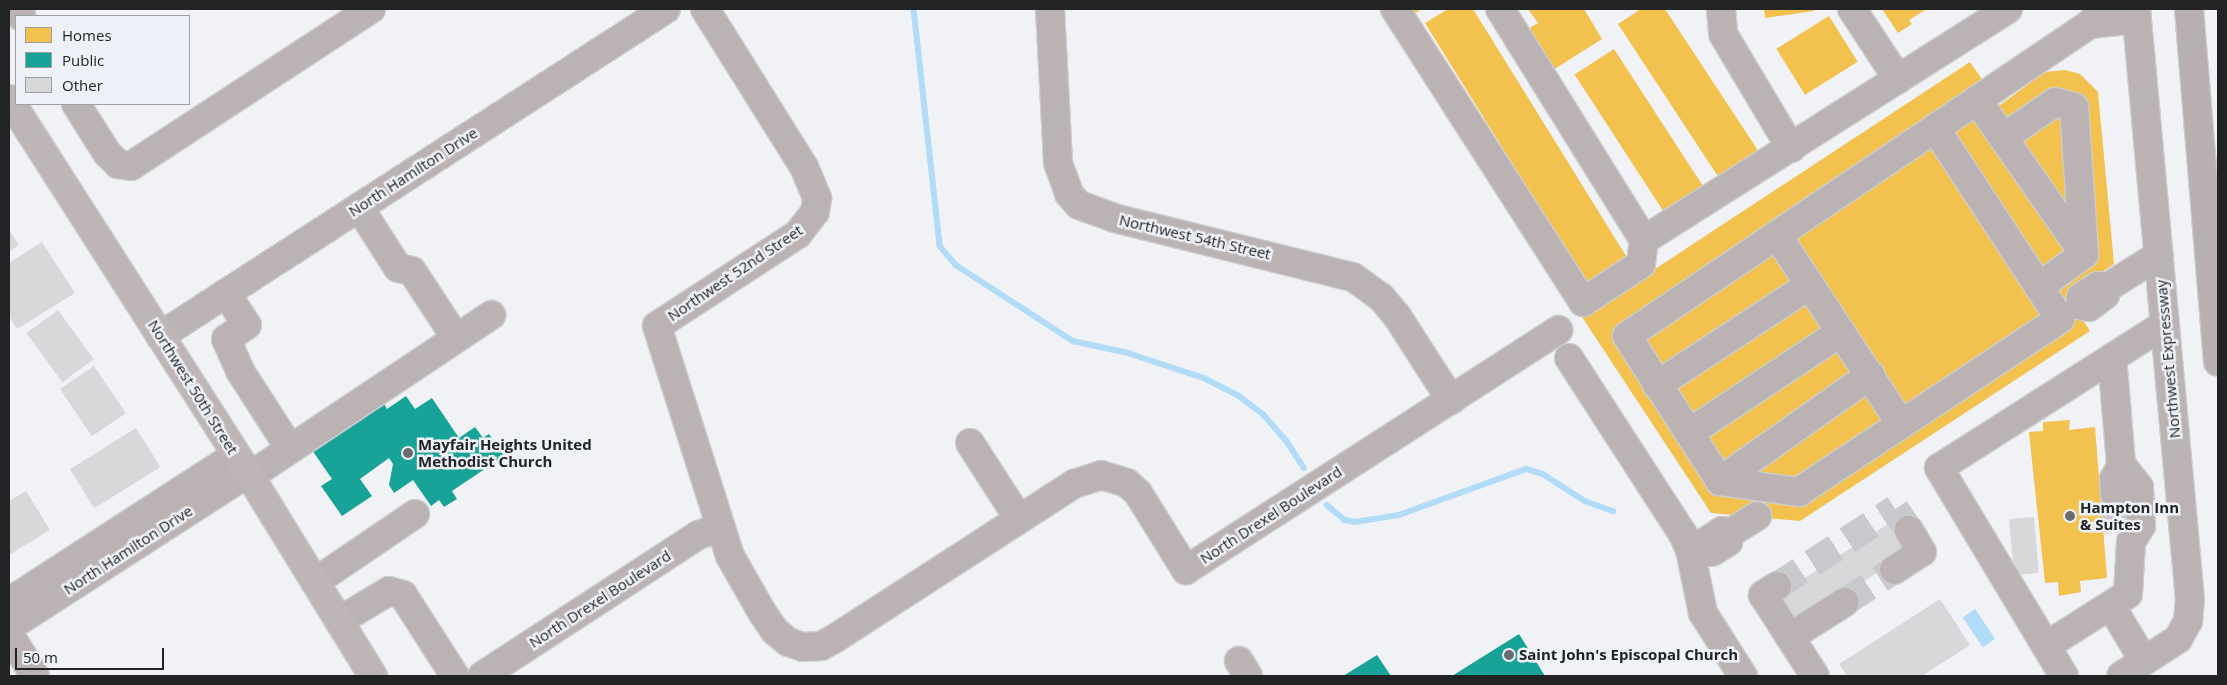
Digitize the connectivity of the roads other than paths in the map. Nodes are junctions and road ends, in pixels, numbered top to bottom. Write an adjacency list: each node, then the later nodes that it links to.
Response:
1 (371, 9): 16 (street)
2 (666, 9): 20 (street, North Hamilton Drive)
3 (706, 9): 52 (street, Northwest 52nd Street)
4 (1050, 9): 40 (street, Northwest 54th Street)
5 (1395, 9): 22 (street)
6 (1500, 9): 22 (street)
7 (1721, 9): 19 (street)
8 (1852, 9): 13 (street)
9 (2008, 9): 13 (street)
10 (2189, 9): 37 (highway)
11 (2137, 14): 12 (street); 24 (street, Northwest Expressway)
12 (2097, 16): 15 (street)
13 (1898, 79): 19 (street)
14 (9, 100): 33 (main road, Northwest 50th Street)
15 (1977, 100): 17 (street); 18 (street)
16 (77, 105)
17 (1935, 128): 21 (street); 26 (street)
18 (2003, 138): 23 (street); 23 (street)
19 (1791, 148): 22 (street)
20 (358, 207): 27 (street, North Hamilton Drive); 34 (street)
21 (1777, 235): 25 (street); 39 (street)
22 (1644, 240)
23 (2084, 254): 26 (street)
24 (2158, 254): 28 (street); 30 (street, Northwest Expressway)
25 (1810, 285): 32 (street); 39 (street)
26 (2039, 287): 41 (street)
27 (226, 292): 33 (street, North Hamilton Drive); 44 (street)
28 (2078, 307)
29 (491, 315): 34 (street)
30 (2165, 324): 35 (street); 67 (street, Northwest Expressway)
31 (1558, 330): 40 (street, North Drexel Boulevard)
32 (1841, 332): 38 (street); 42 (street)
33 (160, 336): 46 (main road, Northwest 50th Street)
34 (456, 338): 44 (street)
35 (2112, 357): 45 (street); 65 (street)
36 (1569, 358): 54 (street)
37 (2218, 362)
38 (1870, 375): 41 (street); 47 (street)
39 (1657, 385): 42 (street)
40 (1451, 400): 51 (street, North Drexel Boulevard)
41 (1901, 424): 47 (street)
42 (1689, 433): 47 (street)
43 (970, 443): 51 (street)
44 (289, 447): 46 (street)
45 (2122, 466): 48 (street); 60 (street)
46 (244, 468): 56 (main road, Northwest 50th Street); 58 (street, North Hamilton Drive); 62 (street, North Hamilton Drive)
47 (1720, 481)
48 (2115, 495)
49 (415, 514): 56 (street)
50 (1757, 516): 54 (street)
51 (1020, 519): 66 (street, North Drexel Boulevard)
52 (719, 528): 66 (street, Northwest 52nd Street); 71 (street, North Drexel Boulevard)
53 (1909, 530): 55 (street)
54 (1697, 554): 72 (street)
55 (1894, 570)
56 (315, 582): 61 (main road, Northwest 50th Street)
57 (1777, 586): 64 (street)
58 (9, 602)
59 (1846, 602): 64 (street)
60 (2111, 606): 65 (street); 67 (street)
61 (339, 621): 69 (main road, Northwest 50th Street); 70 (street)
62 (9, 627)
63 (9, 634): 68 (street)
64 (1790, 637): 73 (street)
65 (2046, 646): 74 (street)
66 (803, 647)
67 (2144, 661): 75 (street, Northwest Expressway)
68 (36, 676)
69 (372, 676)
70 (455, 676)
71 (482, 676)
72 (1743, 676)
73 (1815, 676)
74 (2064, 676)
75 (2121, 676)

